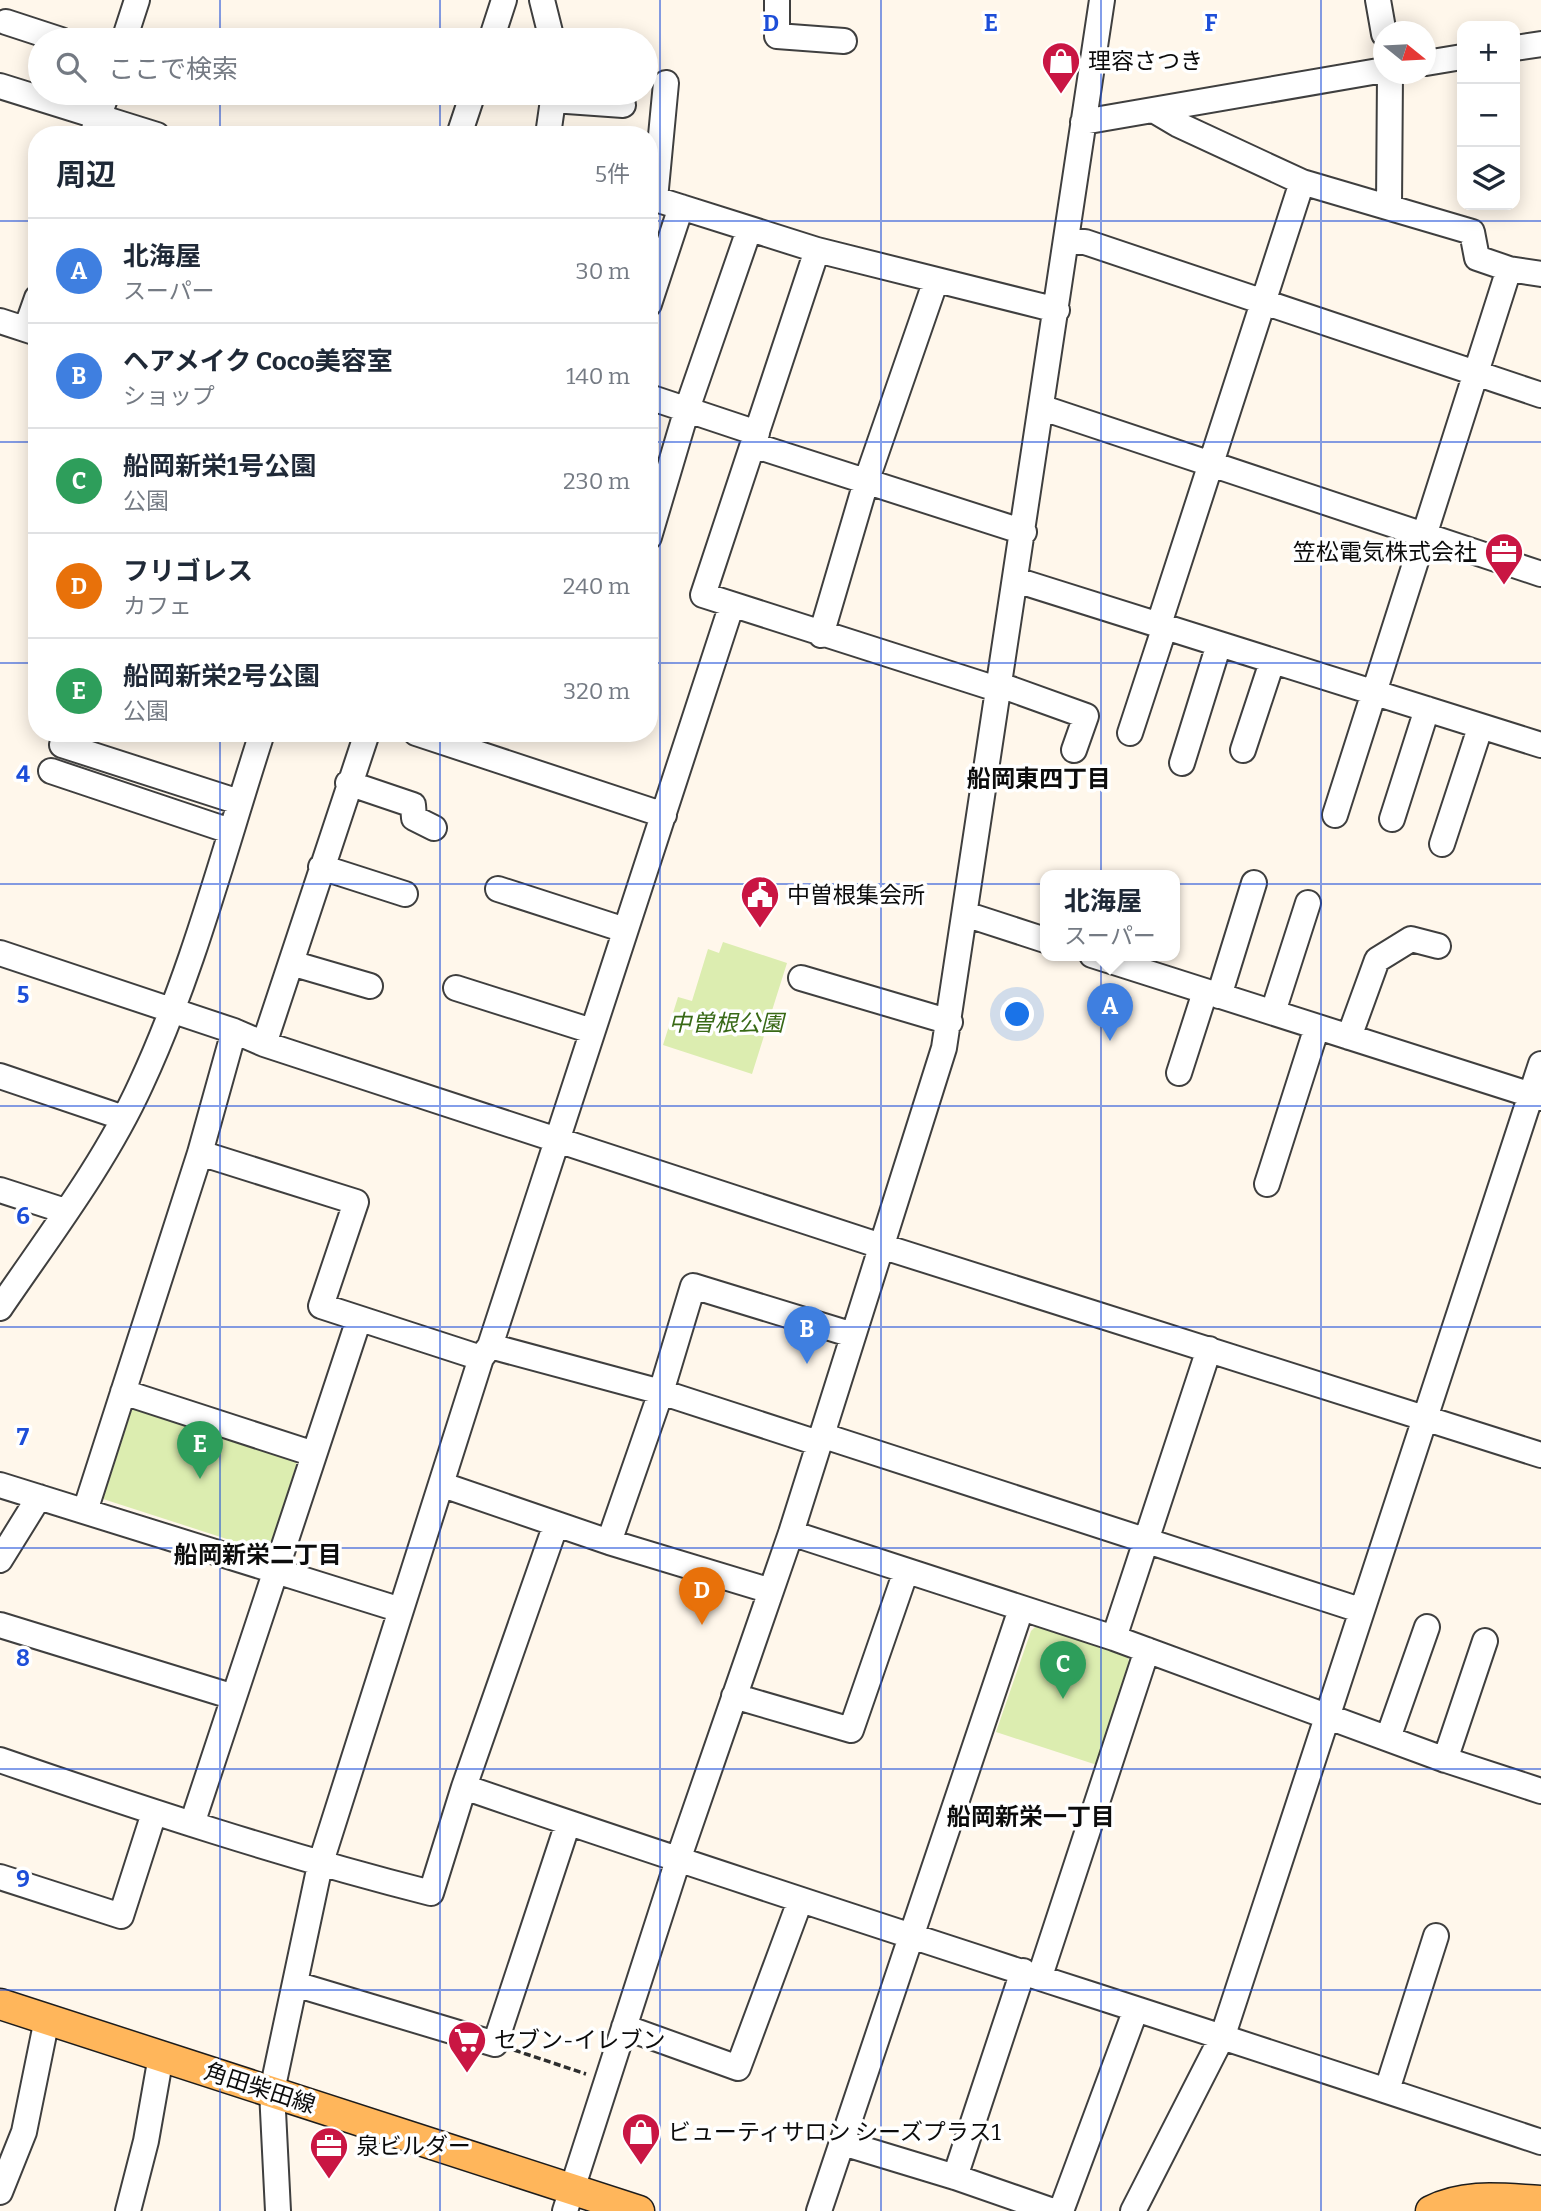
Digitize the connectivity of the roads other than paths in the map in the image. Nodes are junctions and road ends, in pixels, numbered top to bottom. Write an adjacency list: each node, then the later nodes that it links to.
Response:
1 (137, 0): 9 (street)
2 (504, 0): 10 (street)
3 (542, 0): 11 (street)
4 (777, 0): 13 (street)
5 (1102, 0): 28 (street)
6 (1377, 0): 7 (street)
7 (1381, 21)
8 (6, 22): 12 (street)
9 (128, 28)
10 (495, 28)
11 (549, 28)
12 (28, 29)
13 (844, 41)
14 (1541, 44): 15 (street)
15 (1520, 47)
16 (1457, 58): 17 (street)
17 (1436, 61)
18 (1373, 72): 27 (street)
19 (666, 83): 32 (street)
20 (1390, 84): 35 (street)
21 (0, 86): 22 (street)
22 (28, 98)
23 (45, 105): 29 (street)
24 (103, 105): 29 (street)
25 (470, 105): 30 (street)
26 (553, 105): 31 (street)
27 (1155, 111): 28 (street); 33 (street)
28 (1083, 122): 38 (street)
29 (95, 126)
30 (464, 126)
31 (549, 126)
32 (658, 149)
33 (1302, 182): 35 (street); 44 (street)
34 (658, 200): 36 (street)
35 (1389, 206): 40 (street)
36 (681, 207): 37 (street); 42 (street)
37 (749, 230): 39 (street); 52 (street)
38 (1067, 242): 44 (street); 45 (street)
39 (817, 250): 43 (street); 53 (street)
40 (1509, 269): 41 (street); 48 (street)
41 (1541, 274)
42 (658, 277)
43 (936, 280): 45 (street); 55 (street)
44 (1261, 303): 48 (street); 54 (street)
45 (1058, 310): 51 (street)
46 (0, 321): 47 (street)
47 (28, 330)
48 (1475, 373): 49 (street); 58 (street)
49 (1541, 395)
50 (658, 400): 52 (street)
51 (1042, 408): 54 (street); 57 (street)
52 (687, 409): 53 (street); 56 (street)
53 (755, 439): 55 (street); 61 (street)
54 (1209, 464): 58 (street); 62 (street)
55 (866, 482): 57 (street); 63 (street)
56 (658, 507)
57 (1024, 532): 60 (street)
58 (1425, 537): 59 (street); 67 (street)
59 (1541, 574)
60 (1016, 580): 62 (street); 66 (street)
61 (731, 607): 63 (street); 82 (street)
62 (1162, 625): 64 (street); 70 (street)
63 (821, 635): 66 (street)
64 (1219, 645): 65 (street); 78 (street)
65 (1272, 662): 67 (street); 77 (street)
66 (1000, 688): 76 (street); 93 (street)
67 (1372, 694): 68 (street); 83 (street)
68 (1427, 709): 69 (street); 84 (street)
69 (1480, 727): 75 (street); 87 (street)
70 (1130, 733)
71 (63, 742): 81 (street)
72 (259, 742): 81 (street)
73 (364, 742): 80 (street)
74 (443, 742): 82 (street)
75 (1541, 745)
76 (1074, 750)
77 (1242, 750)
78 (1182, 763)
79 (51, 771): 86 (street)
80 (348, 783): 85 (street); 88 (street)
81 (239, 802): 86 (street)
82 (664, 815): 94 (street)
83 (1335, 815)
84 (1392, 819)
85 (434, 828)
86 (230, 831): 104 (street)
87 (1442, 844)
88 (321, 867): 91 (street); 99 (street)
89 (1254, 883): 103 (street)
90 (498, 889): 94 (street)
91 (405, 894)
92 (1308, 903): 105 (street)
93 (965, 914): 95 (street); 106 (street)
94 (625, 930): 109 (street)
95 (1040, 938)
96 (1438, 946): 110 (street)
97 (0, 953): 104 (street)
98 (1110, 961): 103 (street)
99 (290, 963): 101 (street); 111 (street)
100 (801, 978): 106 (street)
101 (370, 986)
102 (456, 988): 109 (street)
103 (1212, 994): 105 (street); 113 (street)
104 (172, 1010): 108 (street); 116 (street)
105 (1273, 1012): 107 (street)
106 (950, 1022): 122 (street)
107 (1317, 1027): 110 (street); 119 (street)
108 (234, 1031): 111 (street); 118 (street)
109 (592, 1031): 117 (street)
110 (1349, 1037): 115 (street)
111 (264, 1044): 117 (street)
112 (1541, 1064): 115 (street)
113 (1179, 1073)
114 (0, 1076): 116 (street)
115 (1536, 1097): 130 (street)
116 (124, 1118): 121 (street)
117 (557, 1140): 122 (street); 127 (street)
118 (200, 1153): 124 (street); 128 (street)
119 (1267, 1184)
120 (0, 1190): 121 (street)
121 (65, 1211): 123 (street)
122 (881, 1245): 125 (street); 126 (street)
123 (0, 1308)
124 (359, 1319): 127 (street); 132 (street)
125 (853, 1335): 129 (street); 131 (street)
126 (1209, 1349): 130 (street); 140 (street)
127 (486, 1352): 129 (street); 135 (street)
128 (123, 1392): 132 (street); 137 (street)
129 (661, 1392): 131 (street); 141 (street)
130 (1424, 1419): 133 (street); 148 (street)
131 (820, 1439): 139 (street); 140 (street)
132 (314, 1454): 144 (street)
133 (1541, 1455)
134 (0, 1485): 136 (street)
135 (443, 1485): 138 (street); 147 (street)
136 (39, 1497): 137 (street); 142 (street)
137 (85, 1511): 144 (street)
138 (556, 1524): 141 (street); 160 (street)
139 (791, 1533): 143 (street); 145 (street)
140 (1146, 1539): 148 (street); 151 (street)
141 (609, 1542): 145 (street)
142 (0, 1560)
143 (906, 1571): 146 (street); 154 (street)
144 (276, 1572): 147 (street); 155 (street)
145 (771, 1591): 154 (street)
146 (1021, 1609): 151 (street); 169 (street)
147 (401, 1610): 166 (street)
148 (1360, 1610): 156 (street)
149 (0, 1625): 155 (street)
150 (1427, 1628): 157 (street)
151 (1114, 1638): 153 (street)
152 (1485, 1641): 158 (street)
153 (1147, 1650): 156 (street); 171 (street)
154 (734, 1696): 165 (street)
155 (234, 1697): 164 (street)
156 (1327, 1715): 157 (street); 177 (street)
157 (1388, 1738): 158 (street)
158 (1445, 1759): 161 (street)
159 (0, 1760): 162 (street)
160 (464, 1787): 163 (street); 166 (street)
161 (1541, 1791)
162 (154, 1813): 164 (street); 167 (street)
163 (568, 1822): 165 (street); 172 (street)
164 (192, 1824): 166 (street)
165 (679, 1857): 168 (street); 176 (street)
166 (320, 1865): 172 (street)
167 (0, 1877)
168 (800, 1901): 169 (street); 176 (street)
169 (912, 1936): 171 (street); 181 (street)
170 (1436, 1936): 179 (street)
171 (1032, 1974): 174 (street); 183 (street)
172 (295, 1984): 180 (street)
173 (0, 2004): 175 (main road, 角田柴田線)
174 (1136, 2009): 177 (street); 192 (street)
175 (47, 2019): 178 (main road, 角田柴田線); 184 (street)
176 (624, 2027): 185 (street)
177 (1223, 2035): 179 (street); 193 (street)
178 (161, 2056): 180 (main road, 角田柴田線); 187 (street)
179 (1387, 2090): 182 (street)
180 (272, 2091): 185 (main road, 角田柴田線); 188 (street)
181 (843, 2143): 183 (street); 190 (street)
182 (1541, 2143)
183 (955, 2177): 191 (street)
184 (0, 2192)
185 (569, 2200): 189 (main road, 角田柴田線)
186 (1541, 2201): 194 (main road)
187 (128, 2211)
188 (278, 2211)
189 (639, 2211)
190 (819, 2211)
191 (1053, 2211)
192 (1061, 2211)
193 (1133, 2211)
194 (1431, 2211)

